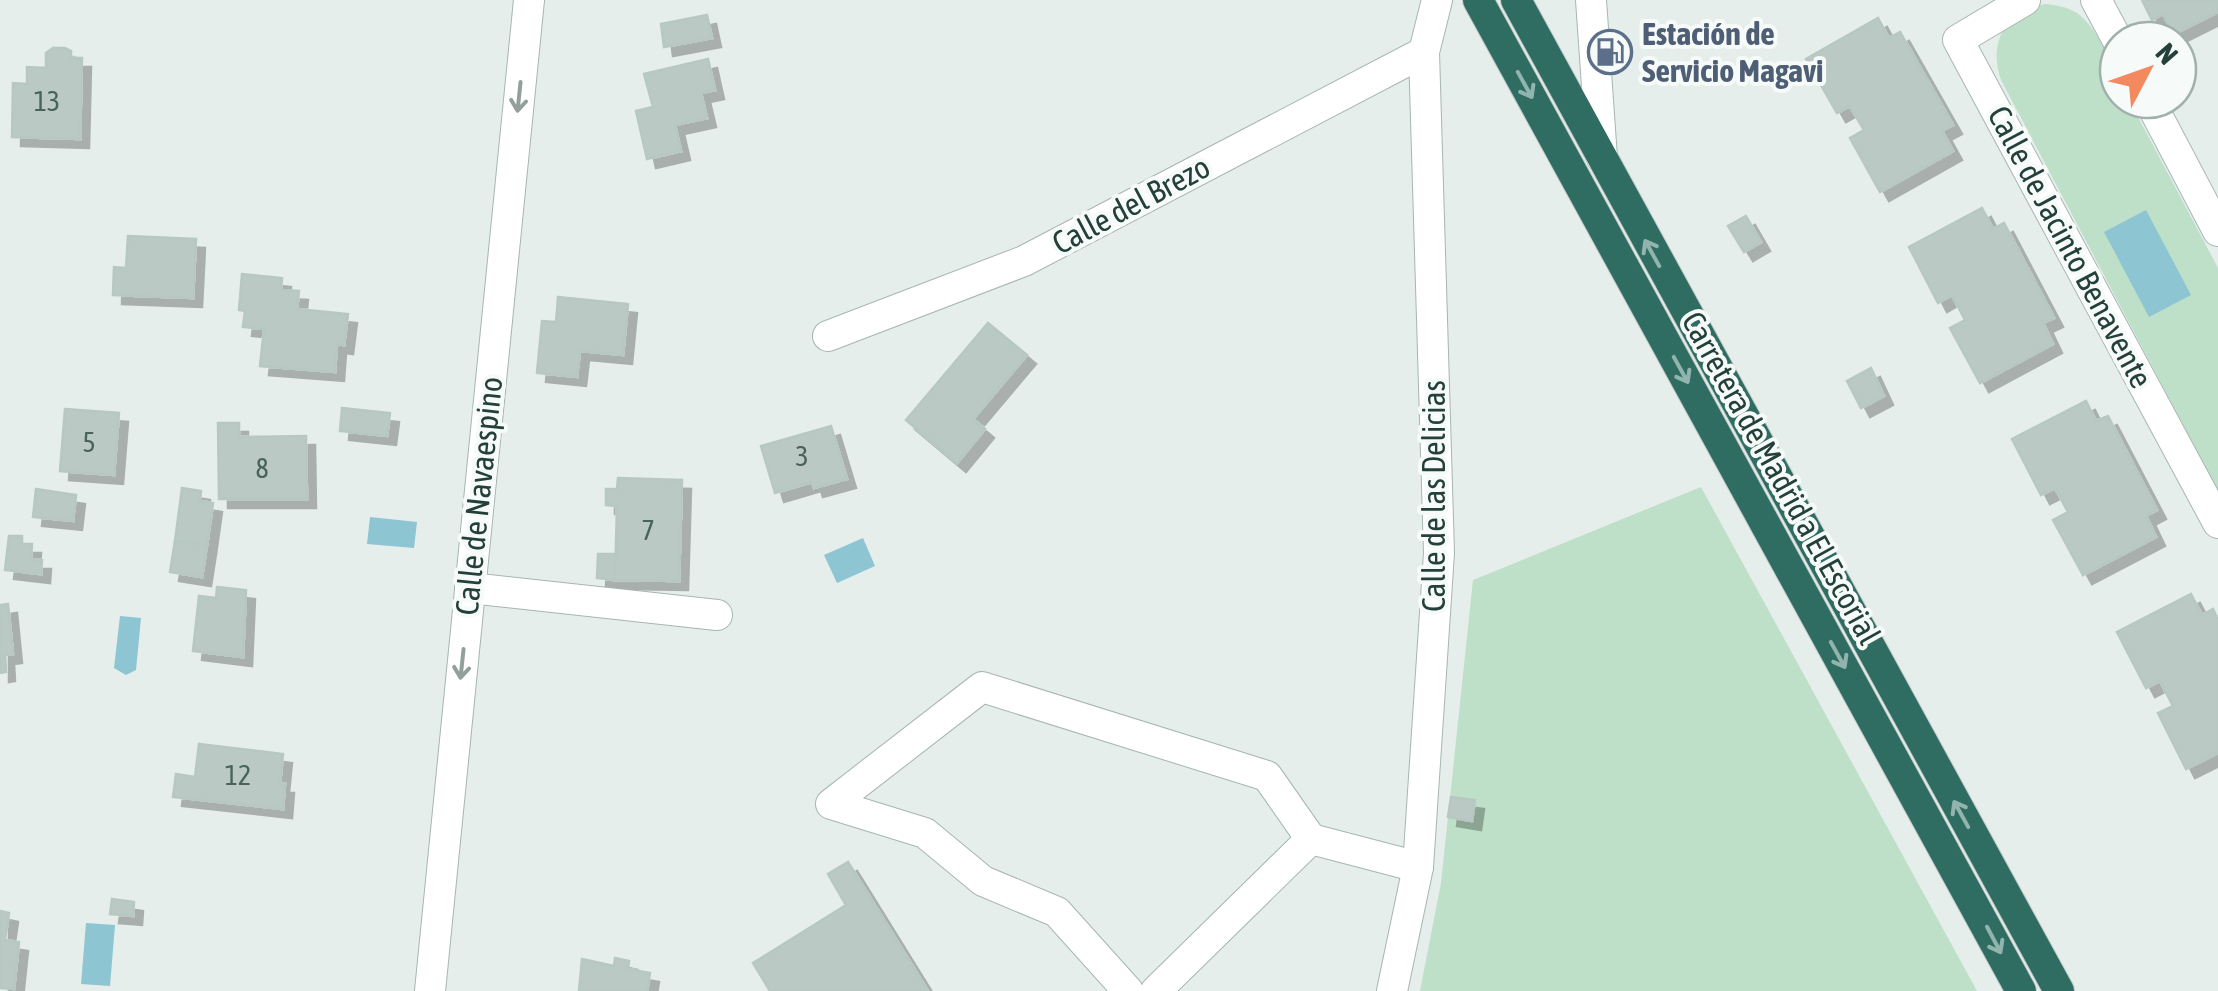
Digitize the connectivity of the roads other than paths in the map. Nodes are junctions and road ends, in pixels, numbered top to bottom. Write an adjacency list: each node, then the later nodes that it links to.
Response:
1 (529, 0): 13 (street, Calle de Navaespino, one-way to 13)
2 (1437, 0): 7 (street, Calle de las Delicias)
3 (1478, 0): 21 (highway, Carretera de Madrid a El Escorial, one-way to 21)
4 (1516, 0): 9 (highway, Carretera de Madrid a El Escorial)
5 (1592, 0): 9 (street)
6 (2024, 0): 12 (street, Calle de Jacinto Benavente)
7 (1424, 52): 11 (street, Calle del Brezo); 16 (street, Calle de las Delicias)
8 (2160, 120): 10 (street)
9 (1602, 161): 22 (highway, Carretera de Madrid a El Escorial, one-way to 9)
10 (2218, 230)
11 (828, 336)
12 (2218, 523)
13 (470, 588): 14 (street); 17 (street, Calle de Navaespino, one-way to 17)
14 (716, 614)
15 (1312, 839): 16 (street); 18 (street); 19 (street)
16 (1418, 867): 20 (street, Calle de las Delicias)
17 (430, 991)
18 (1128, 991)
19 (1156, 991)
20 (1392, 991)
21 (2021, 991)
22 (2059, 991)

